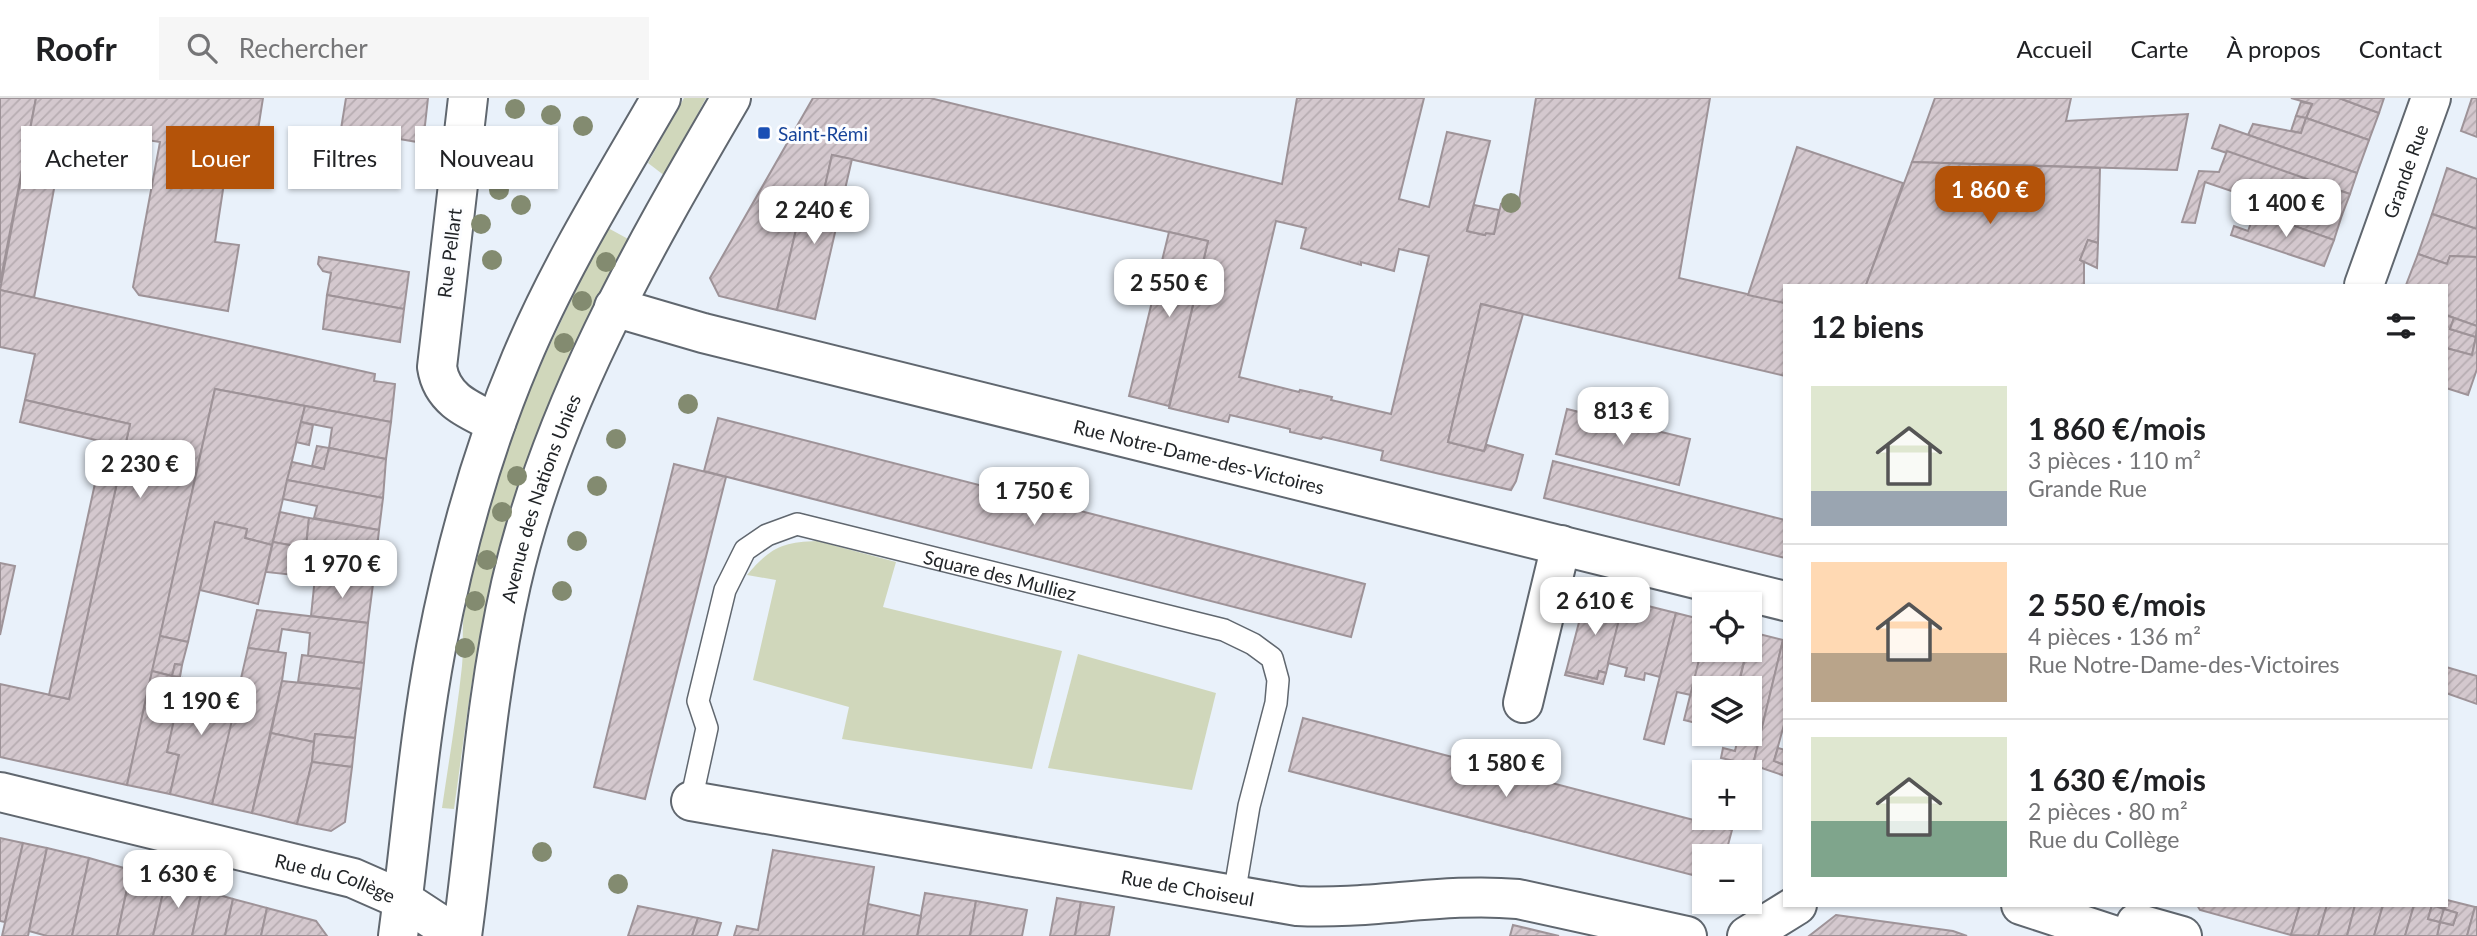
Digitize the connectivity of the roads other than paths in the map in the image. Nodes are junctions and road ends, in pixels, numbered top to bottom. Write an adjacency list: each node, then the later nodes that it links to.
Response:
1 (468, 98): 7 (street, Rue Pellart)
2 (661, 98): 7 (street)
3 (731, 98): 6 (street, Avenue des Nations Unies)
4 (2431, 98): 5 (street, Grande Rue)
5 (2364, 284)
6 (614, 307): 8 (street, Rue Notre-Dame-des-Victoires); 18 (street, Avenue des Nations Unies)
7 (496, 423): 16 (street)
8 (1561, 545): 9 (street, Rue Notre-Dame-des-Victoires); 10 (street)
9 (1783, 600)
10 (1523, 703)
11 (0, 792): 16 (street, Rue du Collège)
12 (691, 801): 13 (street, Rue de Choiseul); 13 (lane, Square des Mulliez)
13 (1234, 895): 19 (street, Rue de Choiseul)
14 (1794, 907): 20 (street)
15 (2032, 907): 17 (street)
16 (400, 918): 18 (street, Rue du Collège)
17 (2132, 925): 21 (street)
18 (460, 936)
19 (1687, 936)
20 (1747, 936)
21 (2182, 936)

